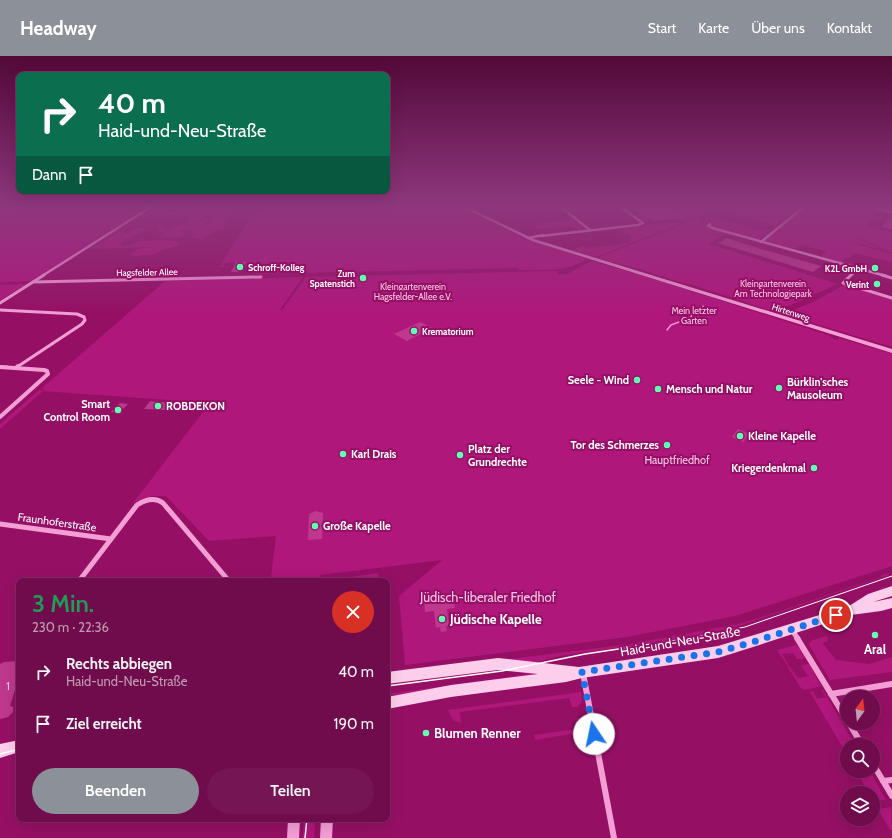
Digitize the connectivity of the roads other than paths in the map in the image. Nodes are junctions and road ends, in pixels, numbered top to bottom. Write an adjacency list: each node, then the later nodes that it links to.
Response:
1 (97, 241): 7 (street)
2 (539, 241): 11 (street, Hirtenweg)
3 (761, 242): 4 (street)
4 (858, 269): 6 (street); 8 (street)
5 (261, 277): 7 (street, Hagsfelder Allee)
6 (892, 278)
7 (33, 282): 9 (street)
8 (892, 298)
9 (0, 303)
10 (0, 310): 13 (street)
11 (892, 351)
12 (0, 367): 13 (street)
13 (16, 368): 14 (street)
14 (0, 417)
15 (0, 524): 16 (street, Fraunhoferstraße)
16 (111, 539): 17 (street); 18 (street)
17 (81, 578)
18 (226, 578)
19 (888, 592): 21 (main road, Haid-und-Neu-Straße)
20 (892, 603): 21 (main road, Haid-und-Neu-Straße)
21 (851, 610): 22 (main road, Haid-und-Neu-Straße)
22 (792, 630): 23 (main road, Haid-und-Neu-Straße); 26 (street)
23 (582, 672): 24 (main road, Haid-und-Neu-Straße); 27 (main road, Haid-und-Neu-Straße); 39 (street)
24 (390, 678)
25 (892, 684): 26 (street)
26 (831, 694): 28 (street)
27 (390, 702)
28 (840, 709)
29 (16, 746): 30 (main road)
30 (0, 751)
31 (880, 775): 33 (street)
32 (892, 780): 33 (street)
33 (884, 781): 34 (street)
34 (892, 796)
35 (294, 822): 37 (street)
36 (327, 822): 38 (street)
37 (293, 838)
38 (326, 838)
39 (614, 838)

